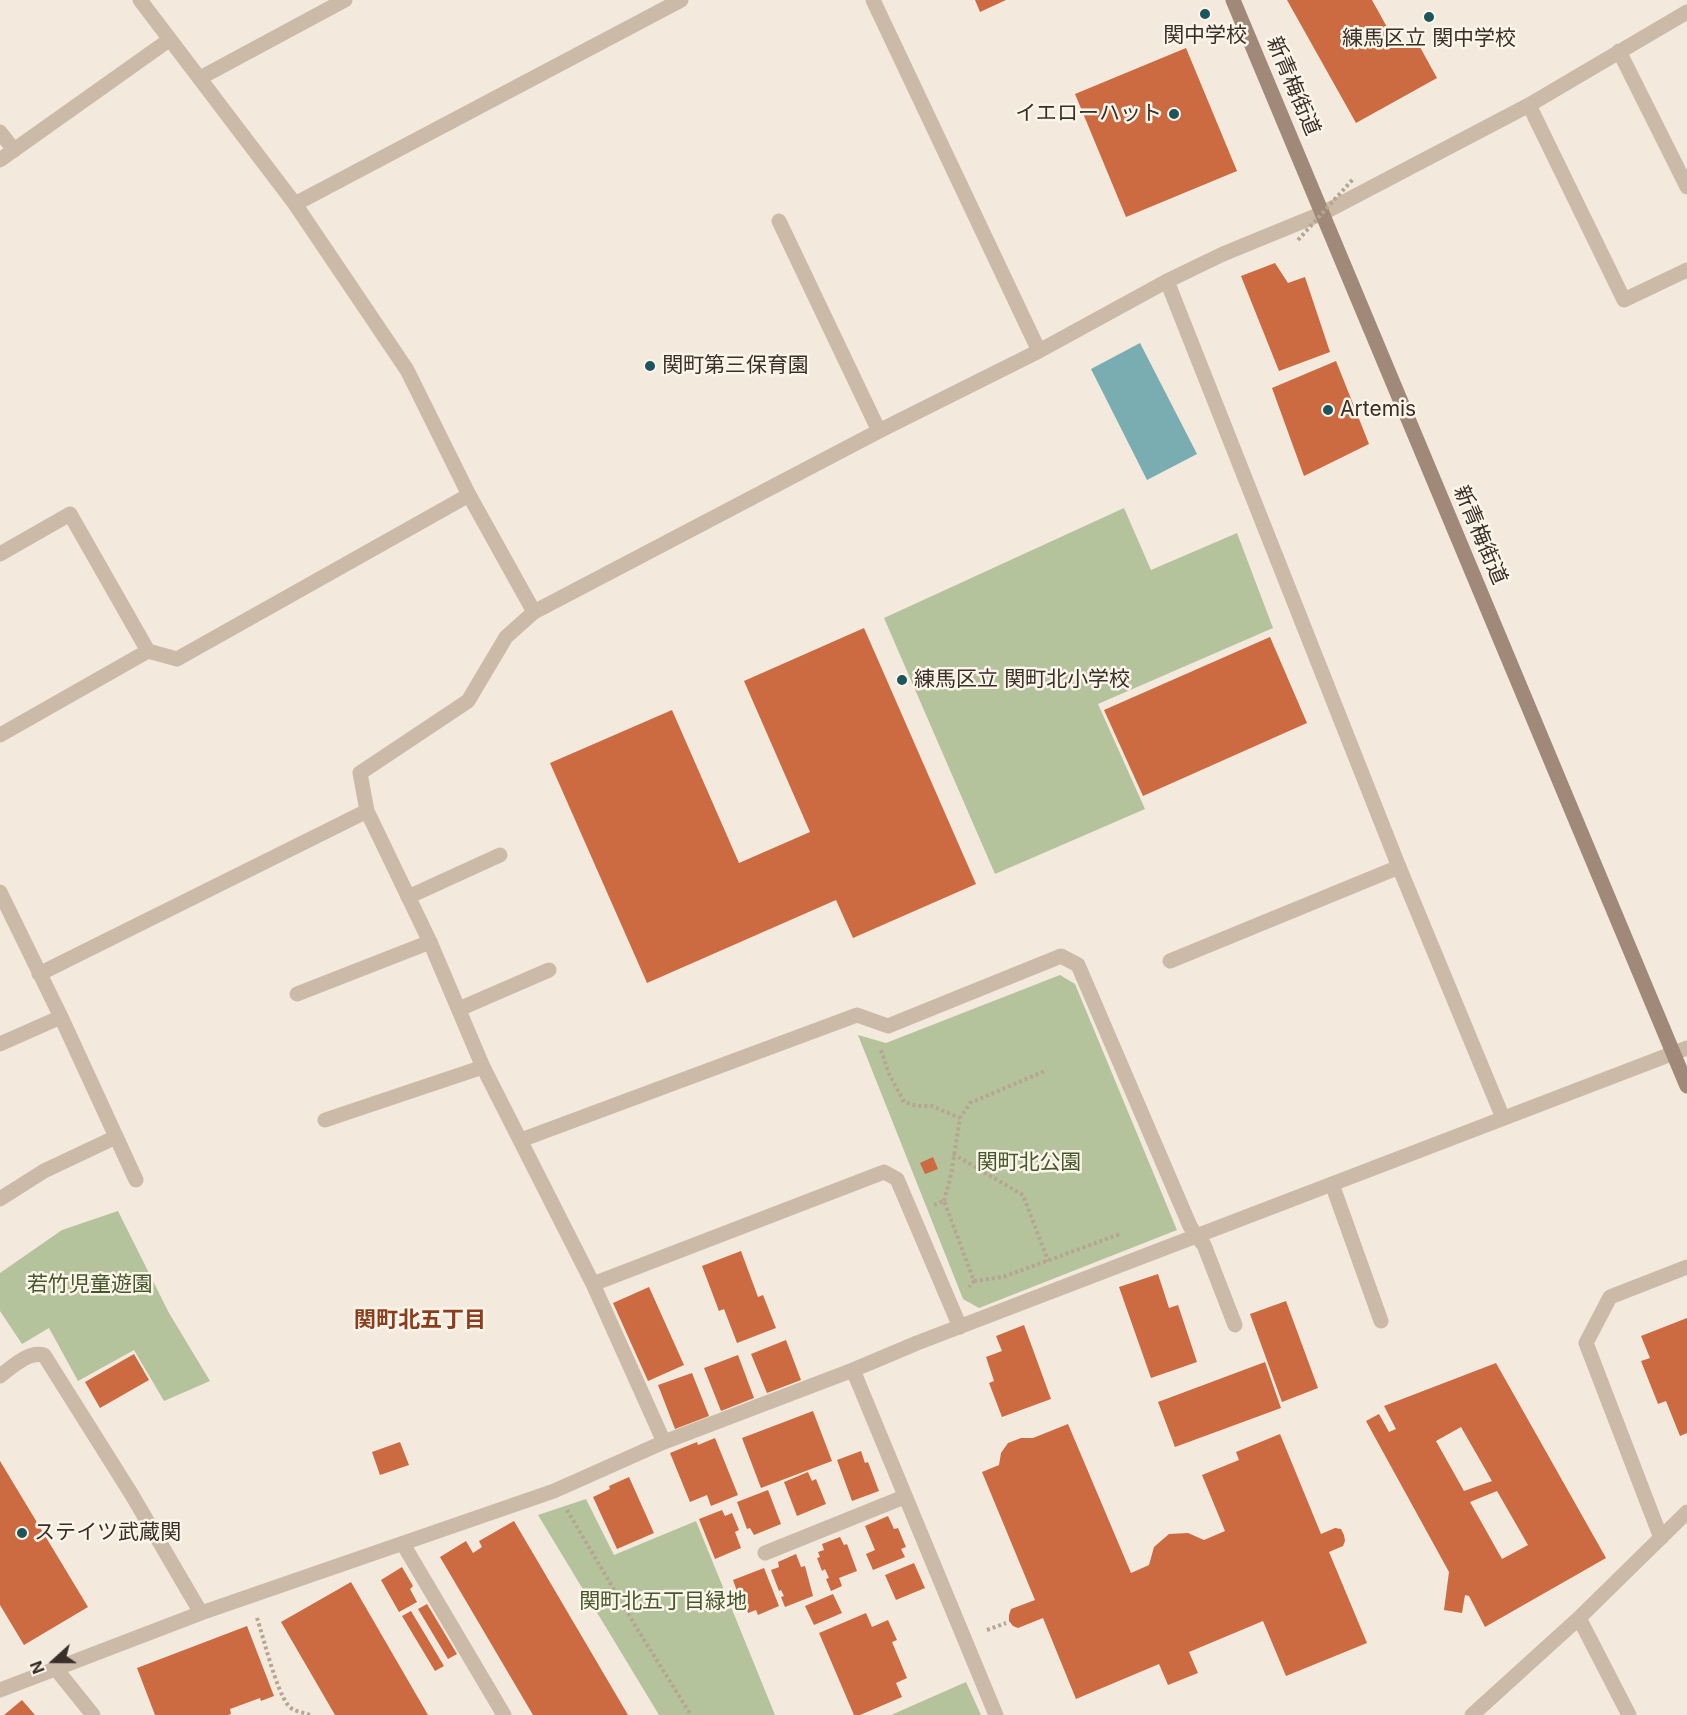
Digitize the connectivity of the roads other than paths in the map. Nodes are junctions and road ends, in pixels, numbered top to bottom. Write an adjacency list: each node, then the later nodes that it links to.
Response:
1 (140, 0): 7 (street)
2 (345, 0): 9 (street)
3 (681, 0): 15 (street)
4 (873, 0): 20 (street)
5 (1233, 0): 16 (main road, 新青梅街道)
6 (1687, 12): 8 (street)
7 (169, 40): 9 (street); 12 (street)
8 (1619, 51): 10 (street); 14 (street)
9 (200, 78): 15 (street)
10 (1529, 105): 16 (street); 18 (street)
11 (0, 132): 12 (street)
12 (14, 150): 13 (street)
13 (0, 160)
14 (1687, 187)
15 (295, 204): 22 (street)
16 (1323, 213): 19 (street); 40 (main road, 新青梅街道)
17 (779, 221): 21 (street)
18 (1687, 270)
19 (1167, 281): 20 (street); 29 (street)
20 (1039, 351): 21 (street)
21 (879, 431): 24 (street)
22 (469, 495): 24 (street); 25 (street)
23 (0, 554): 25 (street)
24 (534, 612): 27 (street)
25 (148, 651): 26 (street)
26 (0, 735)
27 (367, 811): 31 (street); 35 (street)
28 (500, 855): 31 (street)
29 (1399, 867): 33 (street); 43 (street)
30 (0, 892): 35 (street)
31 (408, 897): 32 (street)
32 (430, 942): 36 (street); 37 (street)
33 (1170, 961)
34 (549, 970): 37 (street)
35 (39, 974): 38 (street)
36 (297, 994)
37 (459, 1009): 41 (street)
38 (61, 1017): 39 (street); 45 (street)
39 (0, 1044)
40 (1680, 1050): 42 (main road, 新青梅街道); 43 (street)
41 (483, 1067): 44 (street); 46 (street)
42 (1687, 1086)
43 (1503, 1118): 48 (street)
44 (325, 1120)
45 (116, 1137): 47 (street); 49 (street)
46 (521, 1140): 50 (street); 52 (street)
47 (136, 1180)
48 (1332, 1184): 50 (street); 53 (street)
49 (0, 1199)
50 (1197, 1237): 54 (street); 55 (street)
51 (1687, 1267): 61 (street)
52 (593, 1284): 55 (street); 58 (street)
53 (1381, 1322)
54 (1235, 1325)
55 (960, 1327): 56 (street)
56 (853, 1370): 58 (street); 59 (street)
57 (0, 1376): 64 (street)
58 (663, 1442): 62 (street)
59 (904, 1497): 63 (street); 70 (street)
60 (1687, 1512): 61 (street)
61 (1661, 1538): 65 (street)
62 (403, 1544): 64 (street); 69 (street)
63 (765, 1553)
64 (201, 1613): 66 (street)
65 (1579, 1618): 71 (street); 72 (street)
66 (56, 1669): 67 (street); 68 (street)
67 (0, 1690)
68 (93, 1715)
69 (504, 1715)
70 (996, 1715)
71 (1472, 1715)
72 (1629, 1715)

